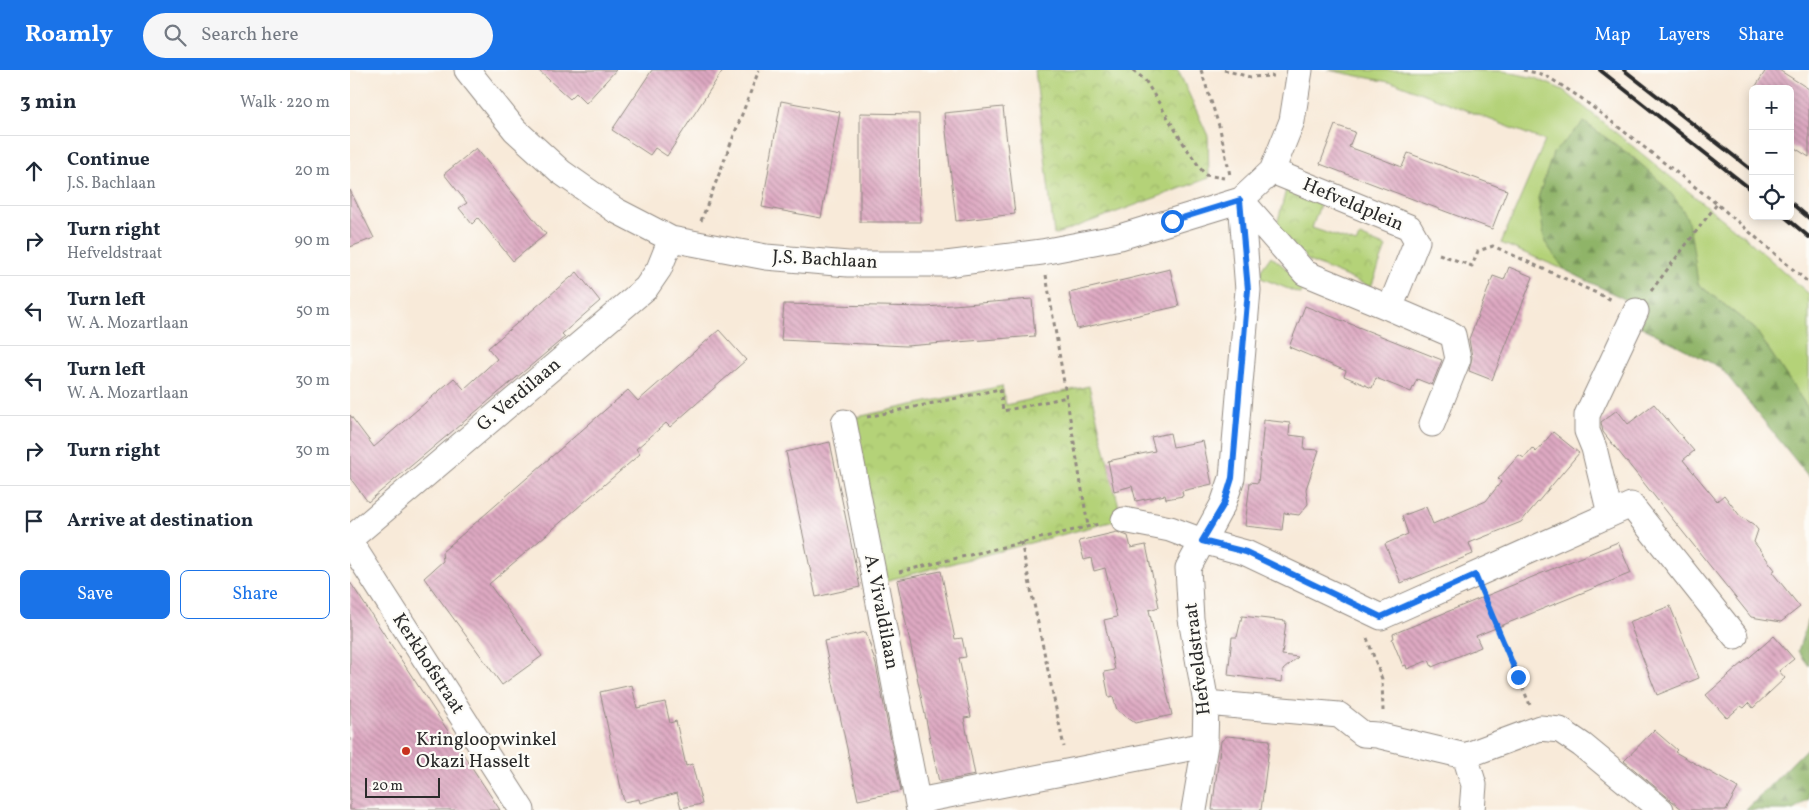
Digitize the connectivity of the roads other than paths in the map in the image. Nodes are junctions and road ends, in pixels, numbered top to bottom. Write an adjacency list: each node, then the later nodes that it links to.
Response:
1 (467, 70): 5 (street, J.S. Bachlaan)
2 (1300, 70): 3 (street)
3 (1272, 171): 4 (street); 6 (street, Hefveldplein)
4 (1240, 200): 5 (street, J.S. Bachlaan); 6 (street); 13 (street, Hefveldstraat)
5 (682, 241): 12 (street, G. Verdilaan)
6 (1390, 308): 9 (street)
7 (1636, 310): 10 (street)
8 (844, 422): 18 (street, A. Vivaldilaan)
9 (1432, 424)
10 (1610, 514): 13 (street); 14 (street)
11 (1124, 520): 13 (street)
12 (350, 541): 19 (street, Kerkhofstraat)
13 (1202, 541): 15 (street, Hefveldstraat)
14 (1735, 636)
15 (1206, 703): 16 (street, Hefveldstraat); 17 (street)
16 (1205, 745): 18 (street, A. Vivaldilaan); 20 (street, Hefveldstraat)
17 (1465, 756): 21 (street); 22 (street)
18 (918, 806)
19 (522, 810)
20 (1194, 810)
21 (1472, 810)
22 (1661, 810)

